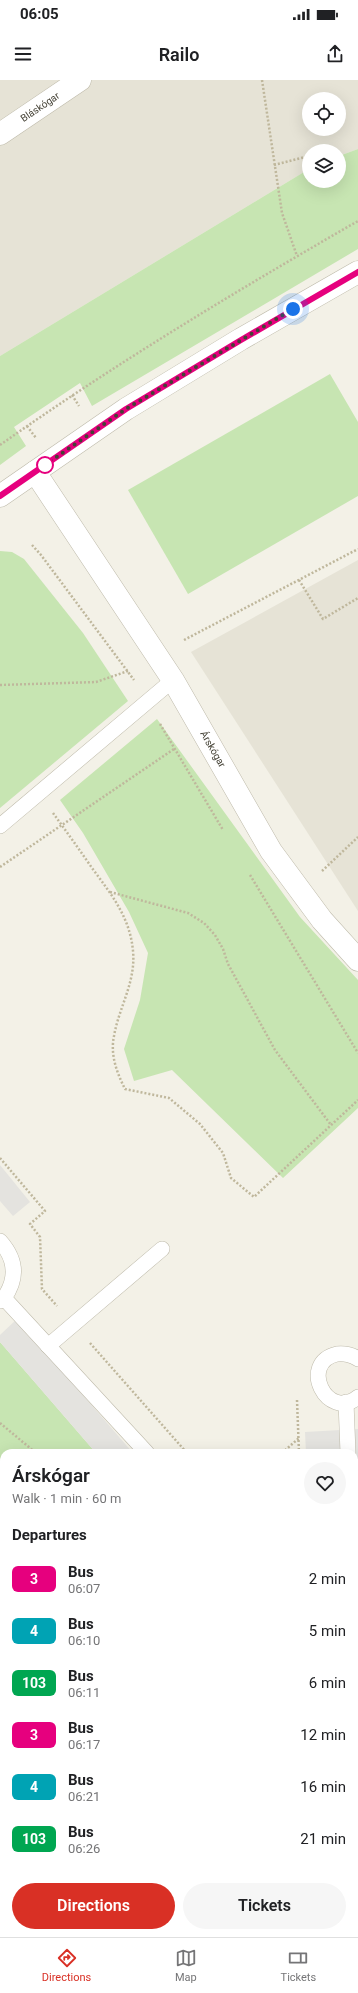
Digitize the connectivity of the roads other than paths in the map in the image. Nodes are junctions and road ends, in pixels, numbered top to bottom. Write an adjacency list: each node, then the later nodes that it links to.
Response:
1 (80, 80): 2 (street, Bláskógar)
2 (0, 134)
3 (358, 272): 4 (street)
4 (35, 472): 5 (street); 6 (street, Árskógar)
5 (0, 496)
6 (174, 680): 7 (lane); 8 (street, Árskógar)
7 (0, 826)
8 (358, 960)
9 (0, 1241): 11 (lane)
10 (162, 1249): 12 (lane)
11 (2, 1299): 12 (lane)
12 (48, 1346): 15 (lane)
13 (358, 1360): 14 (lane)
14 (352, 1400): 16 (lane)
15 (143, 1449)
16 (348, 1449)

